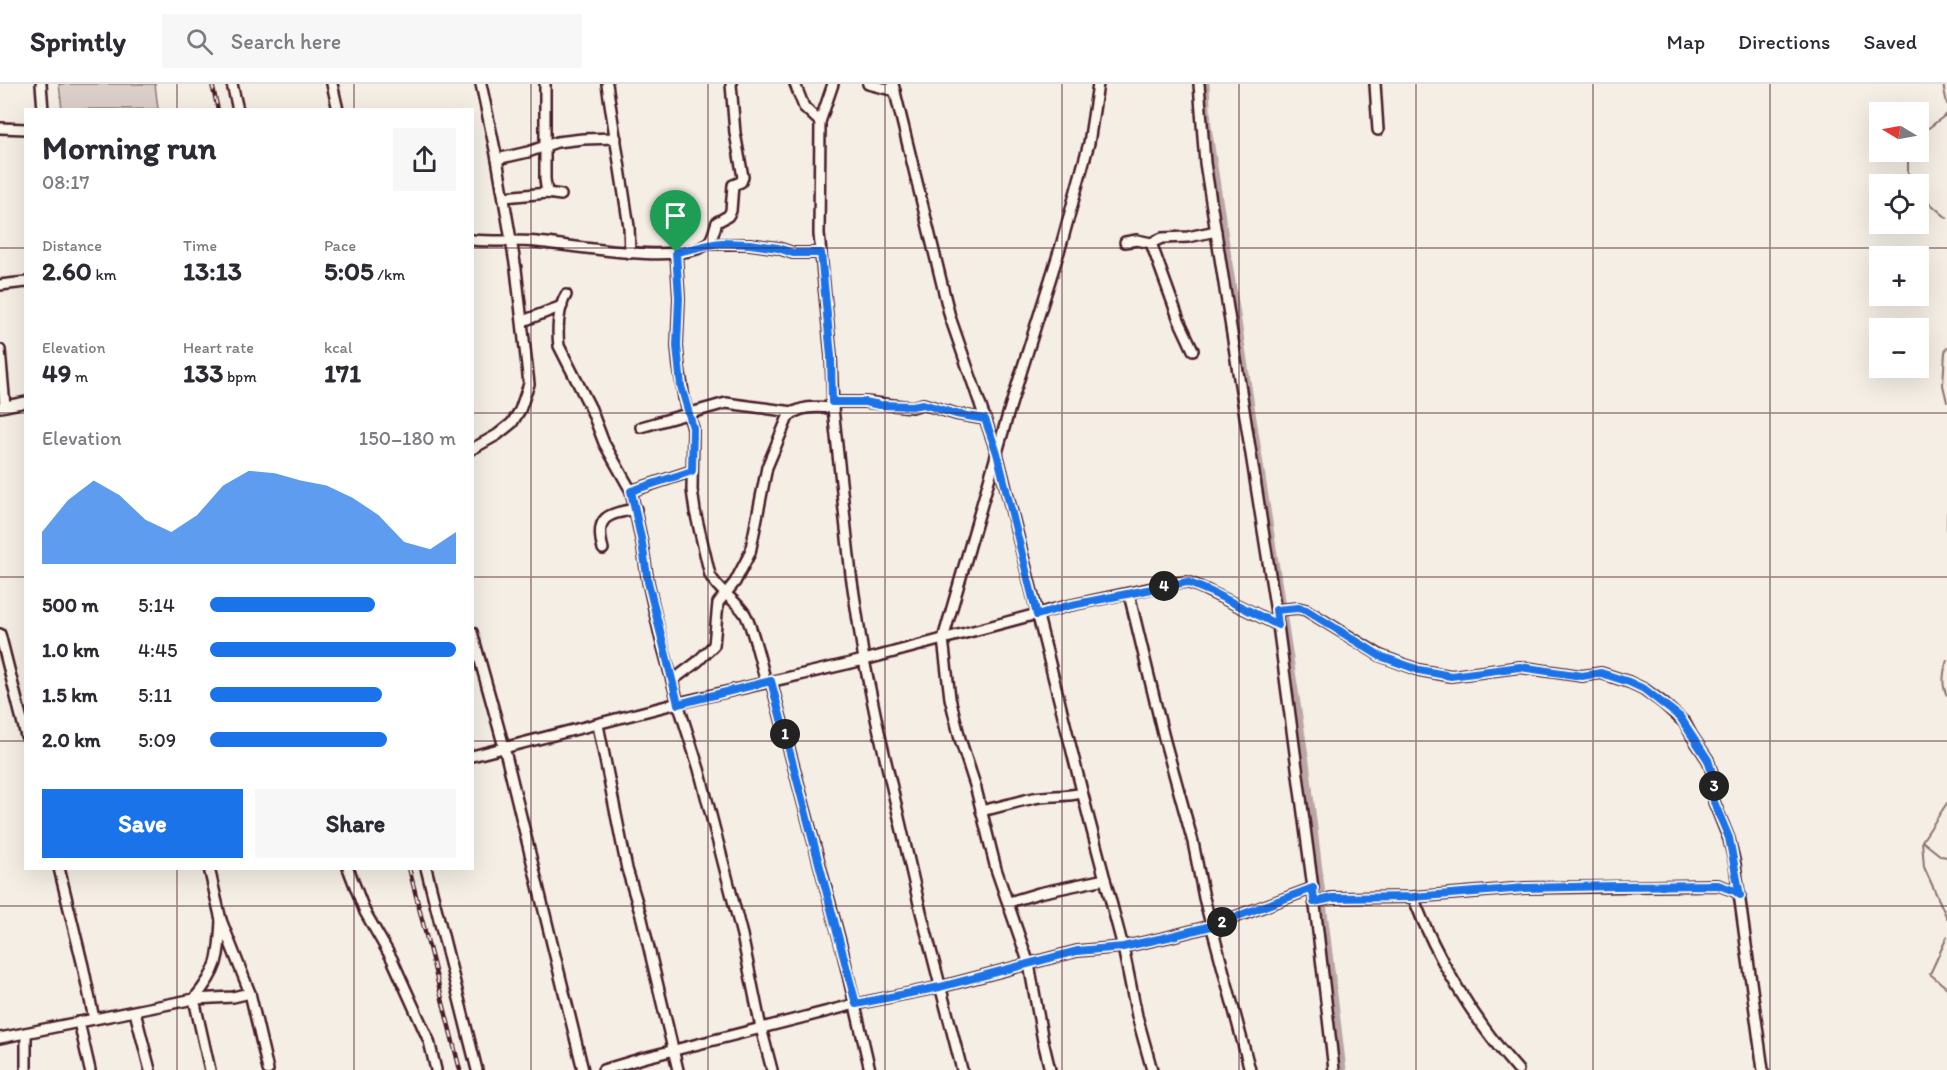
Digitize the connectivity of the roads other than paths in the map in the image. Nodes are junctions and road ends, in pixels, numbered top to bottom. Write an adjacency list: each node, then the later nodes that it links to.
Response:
1 (40, 84): 15 (street)
2 (232, 84): 16 (street)
3 (332, 84): 17 (street)
4 (482, 84): 24 (street)
5 (545, 84): 23 (street)
6 (607, 84): 22 (street)
7 (731, 84): 33 (street)
8 (795, 84): 18 (street)
9 (833, 84): 18 (street)
10 (867, 84): 14 (street)
11 (1098, 84): 52 (street)
12 (1199, 84): 28 (street)
13 (1375, 84): 21 (street)
14 (894, 88): 49 (street)
15 (43, 108)
16 (238, 108)
17 (338, 108)
18 (820, 122): 36 (street)
19 (0, 128): 20 (street)
20 (24, 129)
21 (1378, 130)
22 (616, 138): 23 (street); 35 (street)
23 (545, 146): 24 (street); 25 (street)
24 (497, 159): 27 (street)
25 (547, 193): 26 (street); 27 (street)
26 (561, 195)
27 (504, 196): 30 (street)
28 (1216, 231): 32 (street); 59 (street)
29 (474, 240): 30 (street)
30 (511, 242): 35 (street); 41 (street)
31 (1125, 242): 32 (street)
32 (1151, 243): 43 (street)
33 (707, 244): 34 (street); 36 (street)
34 (676, 252): 35 (street); 48 (street)
35 (630, 253)
36 (821, 253): 45 (street)
37 (24, 282): 38 (street)
38 (0, 285)
39 (566, 295): 40 (street)
40 (562, 306): 41 (street); 54 (street)
41 (523, 321): 51 (street)
42 (0, 350): 46 (street)
43 (1193, 350)
44 (24, 402): 46 (street)
45 (832, 405): 47 (street); 49 (street); 65 (street)
46 (2, 407)
47 (793, 412): 48 (street); 57 (street)
48 (689, 414): 50 (street); 53 (street)
49 (985, 419): 52 (street)
50 (640, 427)
51 (474, 448)
52 (997, 453): 60 (street); 64 (street)
53 (692, 471): 54 (street); 57 (street)
54 (631, 491): 55 (street)
55 (636, 508): 56 (street); 66 (street)
56 (603, 549)
57 (724, 593): 66 (street); 67 (street)
58 (1129, 594): 60 (street); 61 (street); 86 (street)
59 (1276, 610): 61 (street); 81 (street)
60 (1037, 615): 64 (street); 73 (street)
61 (1278, 625): 80 (street)
62 (0, 634): 70 (street)
63 (474, 639): 71 (street)
64 (943, 639): 65 (street); 74 (street)
65 (864, 660): 67 (street); 89 (street)
66 (673, 680): 68 (street)
67 (768, 682): 68 (street); 92 (street)
68 (678, 704): 69 (street); 96 (street)
69 (598, 725): 71 (street); 99 (street)
70 (24, 728)
71 (504, 747): 72 (street); 107 (street)
72 (474, 755)
73 (1082, 793): 74 (street); 79 (street)
74 (981, 811): 83 (street)
75 (59, 870): 94 (street)
76 (209, 870): 85 (street)
77 (349, 870): 105 (street)
78 (427, 870): 106 (street)
79 (1105, 879): 83 (street); 87 (street)
80 (1313, 888): 84 (street); 86 (street)
81 (1740, 895): 82 (street); 118 (street)
82 (1413, 897): 84 (street); 117 (street)
83 (1009, 902): 88 (street)
84 (1314, 902): 116 (street)
85 (221, 920): 90 (street); 91 (street)
86 (1211, 926): 87 (street); 115 (street)
87 (1123, 947): 88 (street); 114 (street)
88 (1029, 964): 89 (street); 113 (street)
89 (940, 987): 92 (street); 112 (street)
90 (250, 993): 91 (street); 104 (street)
91 (194, 999): 93 (street); 103 (street)
92 (856, 1004): 96 (street); 111 (street)
93 (135, 1012): 94 (street); 102 (street)
94 (94, 1019): 95 (street)
95 (79, 1022): 97 (street); 101 (street)
96 (761, 1028): 99 (street); 110 (street)
97 (26, 1033): 98 (street); 100 (street)
98 (0, 1038)
99 (673, 1051): 108 (street); 109 (street)
100 (26, 1070)
101 (90, 1070)
102 (150, 1070)
103 (210, 1070)
104 (268, 1070)
105 (436, 1070)
106 (477, 1070)
107 (583, 1070)
108 (603, 1070)
109 (678, 1070)
110 (772, 1070)
111 (870, 1070)
112 (962, 1070)
113 (1050, 1070)
114 (1152, 1070)
115 (1250, 1070)
116 (1334, 1070)
117 (1518, 1070)
118 (1763, 1070)

